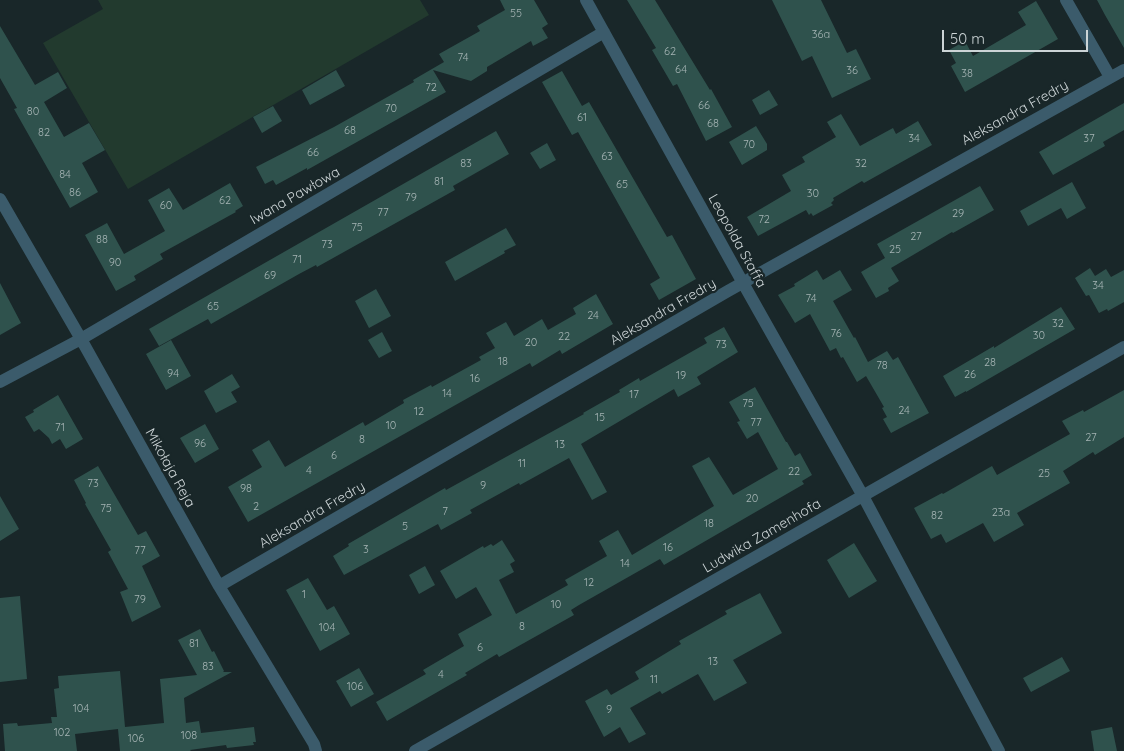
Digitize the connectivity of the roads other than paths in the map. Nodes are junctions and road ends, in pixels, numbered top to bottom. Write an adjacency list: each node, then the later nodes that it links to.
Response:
1 (586, 0): 3 (street, Leopolda Staffa)
2 (1066, 0): 5 (street)
3 (604, 32): 7 (street, Leopolda Staffa); 8 (street, Iwana Pawłowa)
4 (1124, 70): 5 (street, Aleksandra Fredry)
5 (1110, 77): 7 (street, Aleksandra Fredry)
6 (0, 198): 8 (street, Mikołaja Reja)
7 (743, 283): 11 (street, Leopolda Staffa); 12 (street, Aleksandra Fredry)
8 (81, 339): 10 (street, Iwana Pawłowa); 12 (street, Mikołaja Reja)
9 (1124, 347): 11 (street, Ludwika Zamenhofa)
10 (0, 382)
11 (863, 496): 14 (street, Ludwika Zamenhofa); 15 (street, Leopolda Staffa)
12 (219, 586): 13 (street, Mikołaja Reja)
13 (316, 751)
14 (415, 751)
15 (999, 751)

